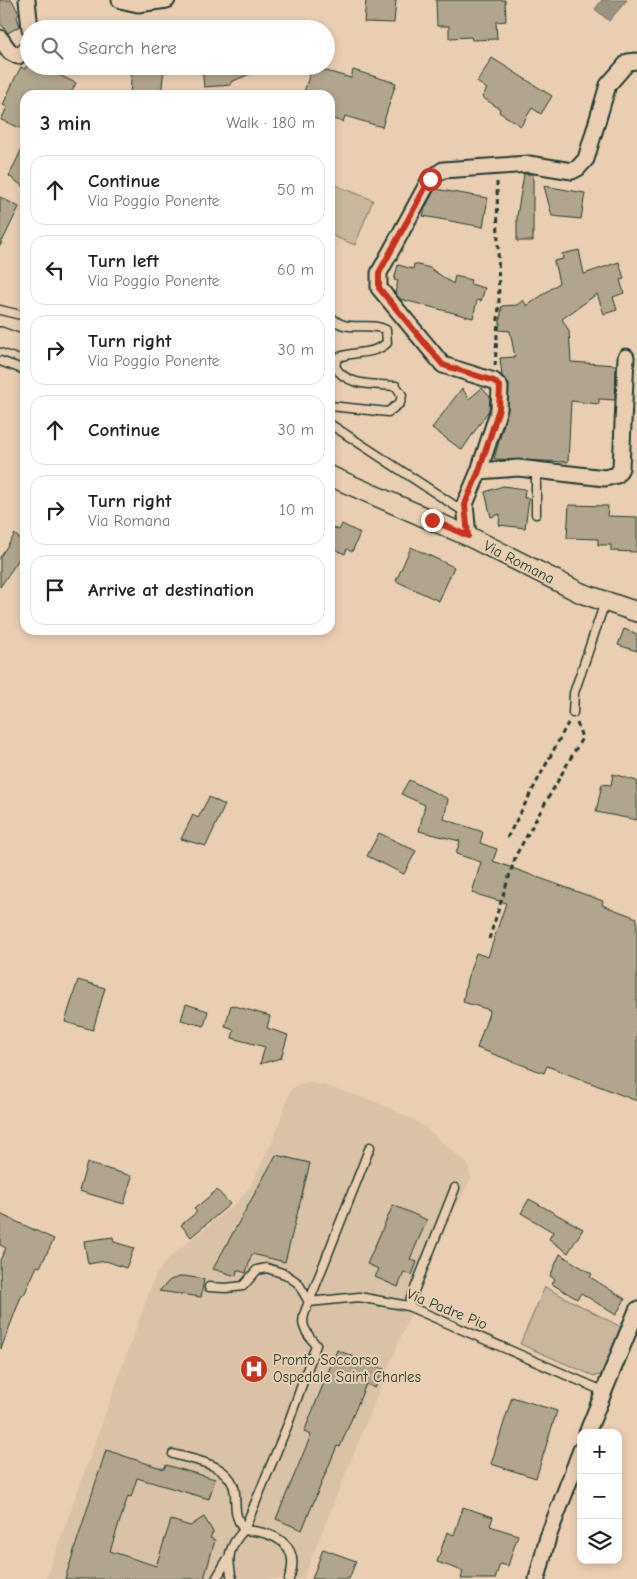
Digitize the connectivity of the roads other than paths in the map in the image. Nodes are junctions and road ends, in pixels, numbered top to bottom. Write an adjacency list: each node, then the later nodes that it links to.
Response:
1 (27, 0): 4 (street)
2 (120, 0): 3 (street)
3 (167, 0)
4 (29, 20)
5 (0, 38): 6 (street)
6 (20, 55)
7 (637, 61): 21 (street)
8 (0, 310): 9 (lane)
9 (20, 315)
10 (335, 321): 15 (lane)
11 (0, 337): 12 (street)
12 (20, 344)
13 (626, 357): 20 (street)
14 (0, 361): 16 (lane)
15 (335, 363)
16 (20, 368)
17 (335, 368): 18 (lane)
18 (335, 407)
19 (335, 427): 23 (lane)
20 (536, 470): 21 (street); 24 (lane)
21 (479, 471): 23 (street)
22 (335, 478): 25 (street, Via Romana)
23 (466, 513): 25 (street)
24 (536, 514)
25 (468, 536): 26 (street, Via Romana)
26 (605, 602): 27 (street, Via Romana); 28 (lane)
27 (632, 611)
28 (573, 714)
29 (370, 1147): 32 (lane)
30 (455, 1188): 33 (lane)
31 (209, 1287): 32 (lane)
32 (309, 1302): 33 (lane, Via Padre Pio); 39 (lane)
33 (408, 1306): 35 (lane, Via Padre Pio)
34 (637, 1310): 35 (street)
35 (603, 1391): 36 (street)
36 (589, 1429)
37 (173, 1454): 39 (lane)
38 (577, 1461): 44 (street)
39 (244, 1530): 40 (lane); 43 (lane)
40 (227, 1560): 41 (lane); 42 (lane)
41 (216, 1579)
42 (232, 1579)
43 (289, 1579)
44 (537, 1579)

